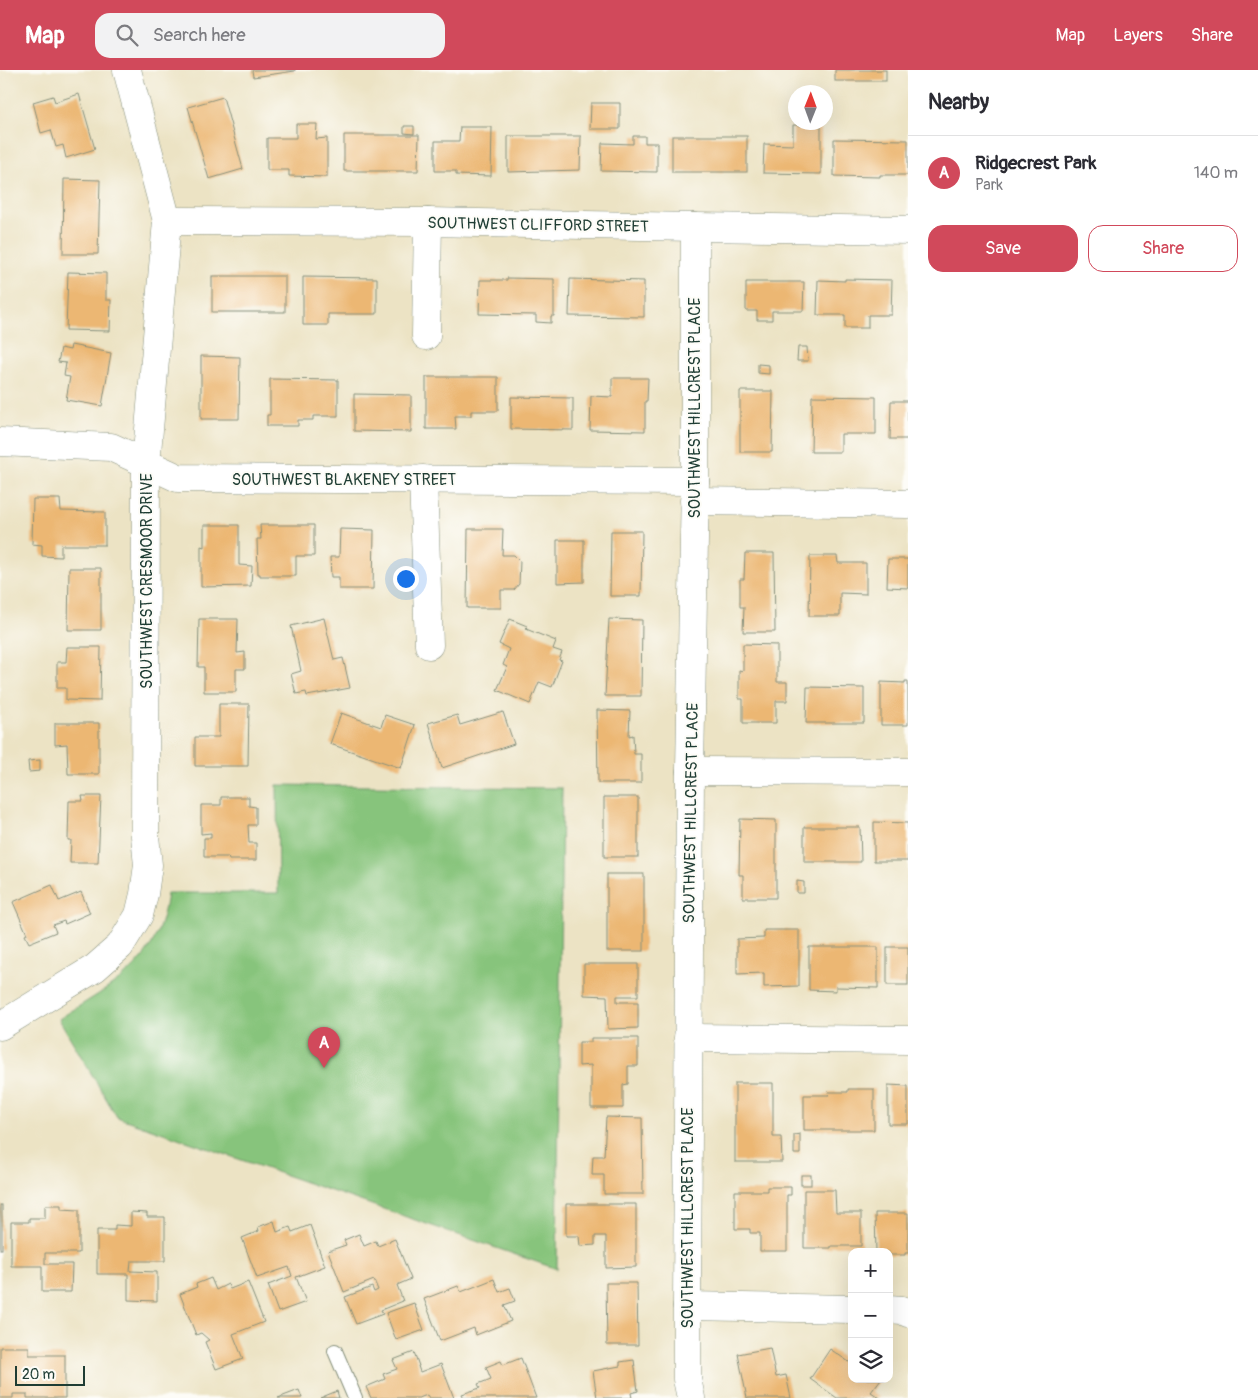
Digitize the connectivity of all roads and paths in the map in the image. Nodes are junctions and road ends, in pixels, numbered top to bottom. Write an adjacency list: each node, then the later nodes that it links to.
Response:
1 (128, 70): 2 (street, SOUTHWEST CRESMOOR DRIVE)
2 (167, 220): 3 (street, SOUTHWEST CLIFFORD STREET); 8 (street, SOUTHWEST CRESMOOR DRIVE)
3 (428, 222): 4 (street, SOUTHWEST CLIFFORD STREET); 6 (street)
4 (694, 227): 5 (street, SOUTHWEST CLIFFORD STREET); 10 (street, SOUTHWEST HILLCREST PLACE)
5 (908, 230)
6 (426, 336)
7 (0, 442): 8 (street, SOUTHWEST BLAKENEY STREET)
8 (146, 464): 9 (street, SOUTHWEST BLAKENEY STREET); 15 (street, SOUTHWEST CRESMOOR DRIVE)
9 (423, 479): 10 (street, SOUTHWEST BLAKENEY STREET); 12 (street)
10 (695, 491): 11 (street, SOUTHWEST BLAKENEY STREET); 13 (street, SOUTHWEST HILLCREST PLACE)
11 (908, 504)
12 (429, 645)
13 (690, 770): 14 (street); 16 (street, SOUTHWEST HILLCREST PLACE)
14 (908, 772)
15 (0, 1026)
16 (688, 1038): 17 (street); 18 (street, SOUTHWEST HILLCREST PLACE)
17 (908, 1040)
18 (687, 1306): 19 (street); 24 (street, SOUTHWEST HILLCREST PLACE)
19 (848, 1309)
20 (893, 1309): 21 (street)
21 (908, 1313)
22 (336, 1351): 23 (lane)
23 (355, 1398)
24 (691, 1398)

